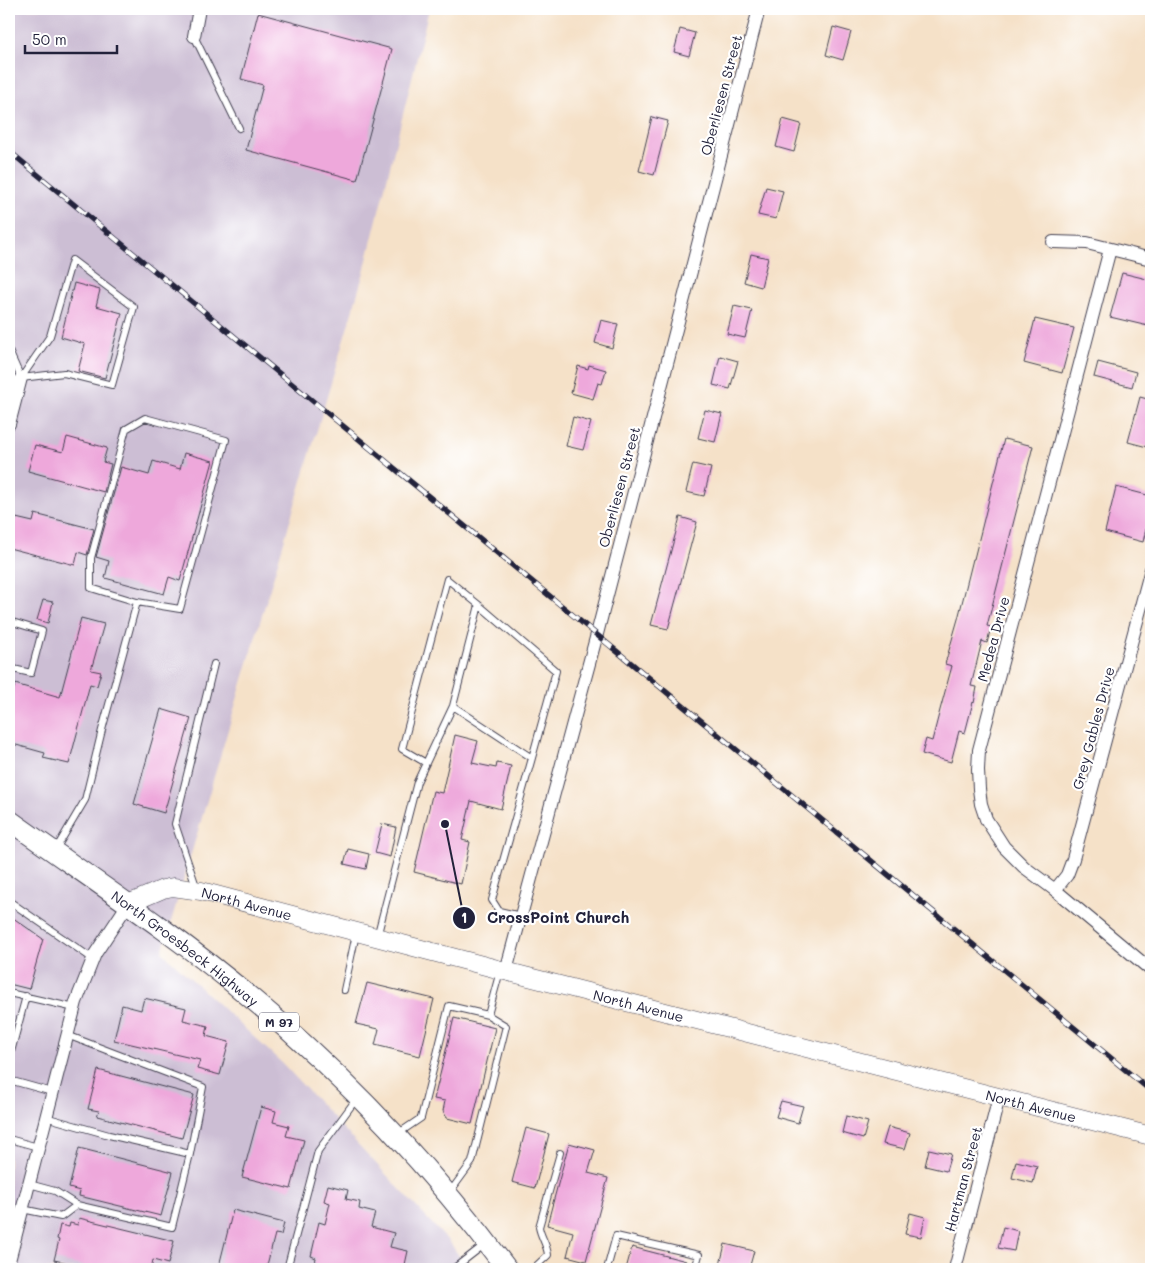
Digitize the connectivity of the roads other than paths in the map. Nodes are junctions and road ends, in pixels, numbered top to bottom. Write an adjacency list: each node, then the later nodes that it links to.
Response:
1 (199, 9): 3 (street)
2 (759, 9): 26 (street, Oberliesen Street)
3 (194, 36): 4 (lane)
4 (239, 128)
5 (1053, 242): 6 (street)
6 (1110, 249): 7 (street); 23 (street, Medea Drive)
7 (1151, 259)
8 (9, 351): 9 (lane)
9 (21, 378): 9 (lane); 10 (street)
10 (9, 424)
11 (1151, 569): 23 (street, Grey Gables Drive)
12 (137, 602): 12 (lane); 21 (lane)
13 (479, 605): 17 (lane); 18 (lane); 19 (lane)
14 (9, 620): 16 (lane)
15 (214, 664): 22 (lane)
16 (9, 668)
17 (453, 706): 18 (lane); 19 (lane)
18 (532, 758): 26 (lane)
19 (426, 763): 28 (lane)
20 (9, 820): 21 (main road, North Groesbeck Highway / M 97)
21 (54, 852): 25 (main road, North Groesbeck Highway / M 97)
22 (198, 890): 25 (main road, North Avenue); 27 (main road, North Avenue)
23 (1055, 890): 30 (street, Medea Drive)
24 (9, 901): 29 (lane)
25 (128, 904): 29 (street); 41 (main road, North Groesbeck Highway / M 97)
26 (521, 916): 31 (street, Oberliesen Street)
27 (357, 932): 28 (main road, North Avenue); 32 (lane)
28 (377, 938): 31 (main road, North Avenue)
29 (93, 959): 35 (street)
30 (1151, 970)
31 (503, 971): 36 (lane); 42 (main road, North Avenue)
32 (344, 990)
33 (9, 993): 34 (lane)
34 (26, 996): 35 (lane); 38 (lane)
35 (75, 1008): 37 (street)
36 (488, 1015): 44 (lane); 51 (lane)
37 (67, 1035): 40 (street); 49 (lane)
38 (11, 1052)
39 (9, 1080): 40 (lane)
40 (52, 1092): 43 (street)
41 (358, 1096): 44 (main road, North Groesbeck Highway / M 97); 58 (lane)
42 (999, 1096): 45 (main road, North Avenue); 64 (street, Hartman Street)
43 (46, 1117): 47 (street); 49 (lane)
44 (396, 1135): 51 (main road, North Groesbeck Highway / M 97)
45 (1151, 1136)
46 (9, 1139): 47 (lane)
47 (38, 1147): 50 (street)
48 (560, 1153): 61 (lane)
49 (190, 1154): 52 (lane)
50 (28, 1184): 52 (lane); 53 (street)
51 (448, 1195): 55 (main road, North Groesbeck Highway / M 97)
52 (77, 1205): 53 (lane)
53 (22, 1209): 54 (street)
54 (12, 1230): 56 (street)
55 (486, 1242): 59 (lane); 60 (main road, North Groesbeck Highway / M 97)
56 (9, 1263): 57 (lane)
57 (26, 1269)
58 (287, 1269)
59 (454, 1269)
60 (507, 1269)
61 (534, 1269)
62 (607, 1269): 63 (lane)
63 (695, 1269)
64 (955, 1269)

